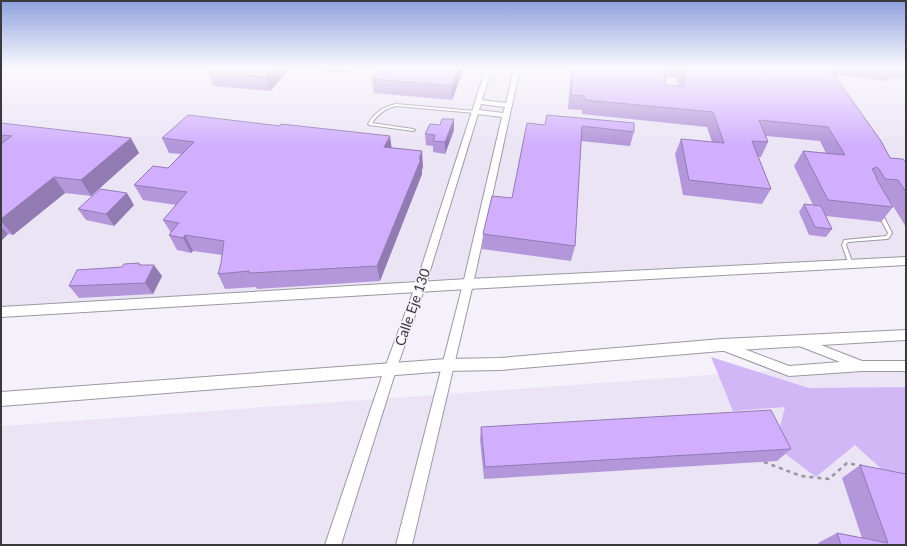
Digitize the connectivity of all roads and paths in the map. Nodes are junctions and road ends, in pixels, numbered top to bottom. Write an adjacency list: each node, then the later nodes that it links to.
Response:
1 (481, 93): 3 (street, Calle Eje 130)
2 (512, 93): 4 (street)
3 (477, 107): 4 (street); 5 (lane); 10 (street, Calle Eje 130)
4 (508, 110): 9 (street)
5 (413, 130)
6 (876, 205): 8 (lane)
7 (906, 261): 8 (street)
8 (851, 264): 9 (street)
9 (468, 284): 10 (street); 15 (street)
10 (420, 287): 11 (street); 18 (street, Calle Eje 130)
11 (1, 312)
12 (906, 335): 13 (street)
13 (796, 341): 14 (street); 16 (street)
14 (721, 345): 15 (street); 16 (street)
15 (447, 365): 18 (street); 23 (street)
16 (862, 366): 17 (street)
17 (906, 366)
18 (390, 370): 19 (street); 22 (street, Calle Eje 130)
19 (1, 399)
20 (764, 462): 21 (path)
21 (868, 467)
22 (333, 545)
23 (404, 545)

